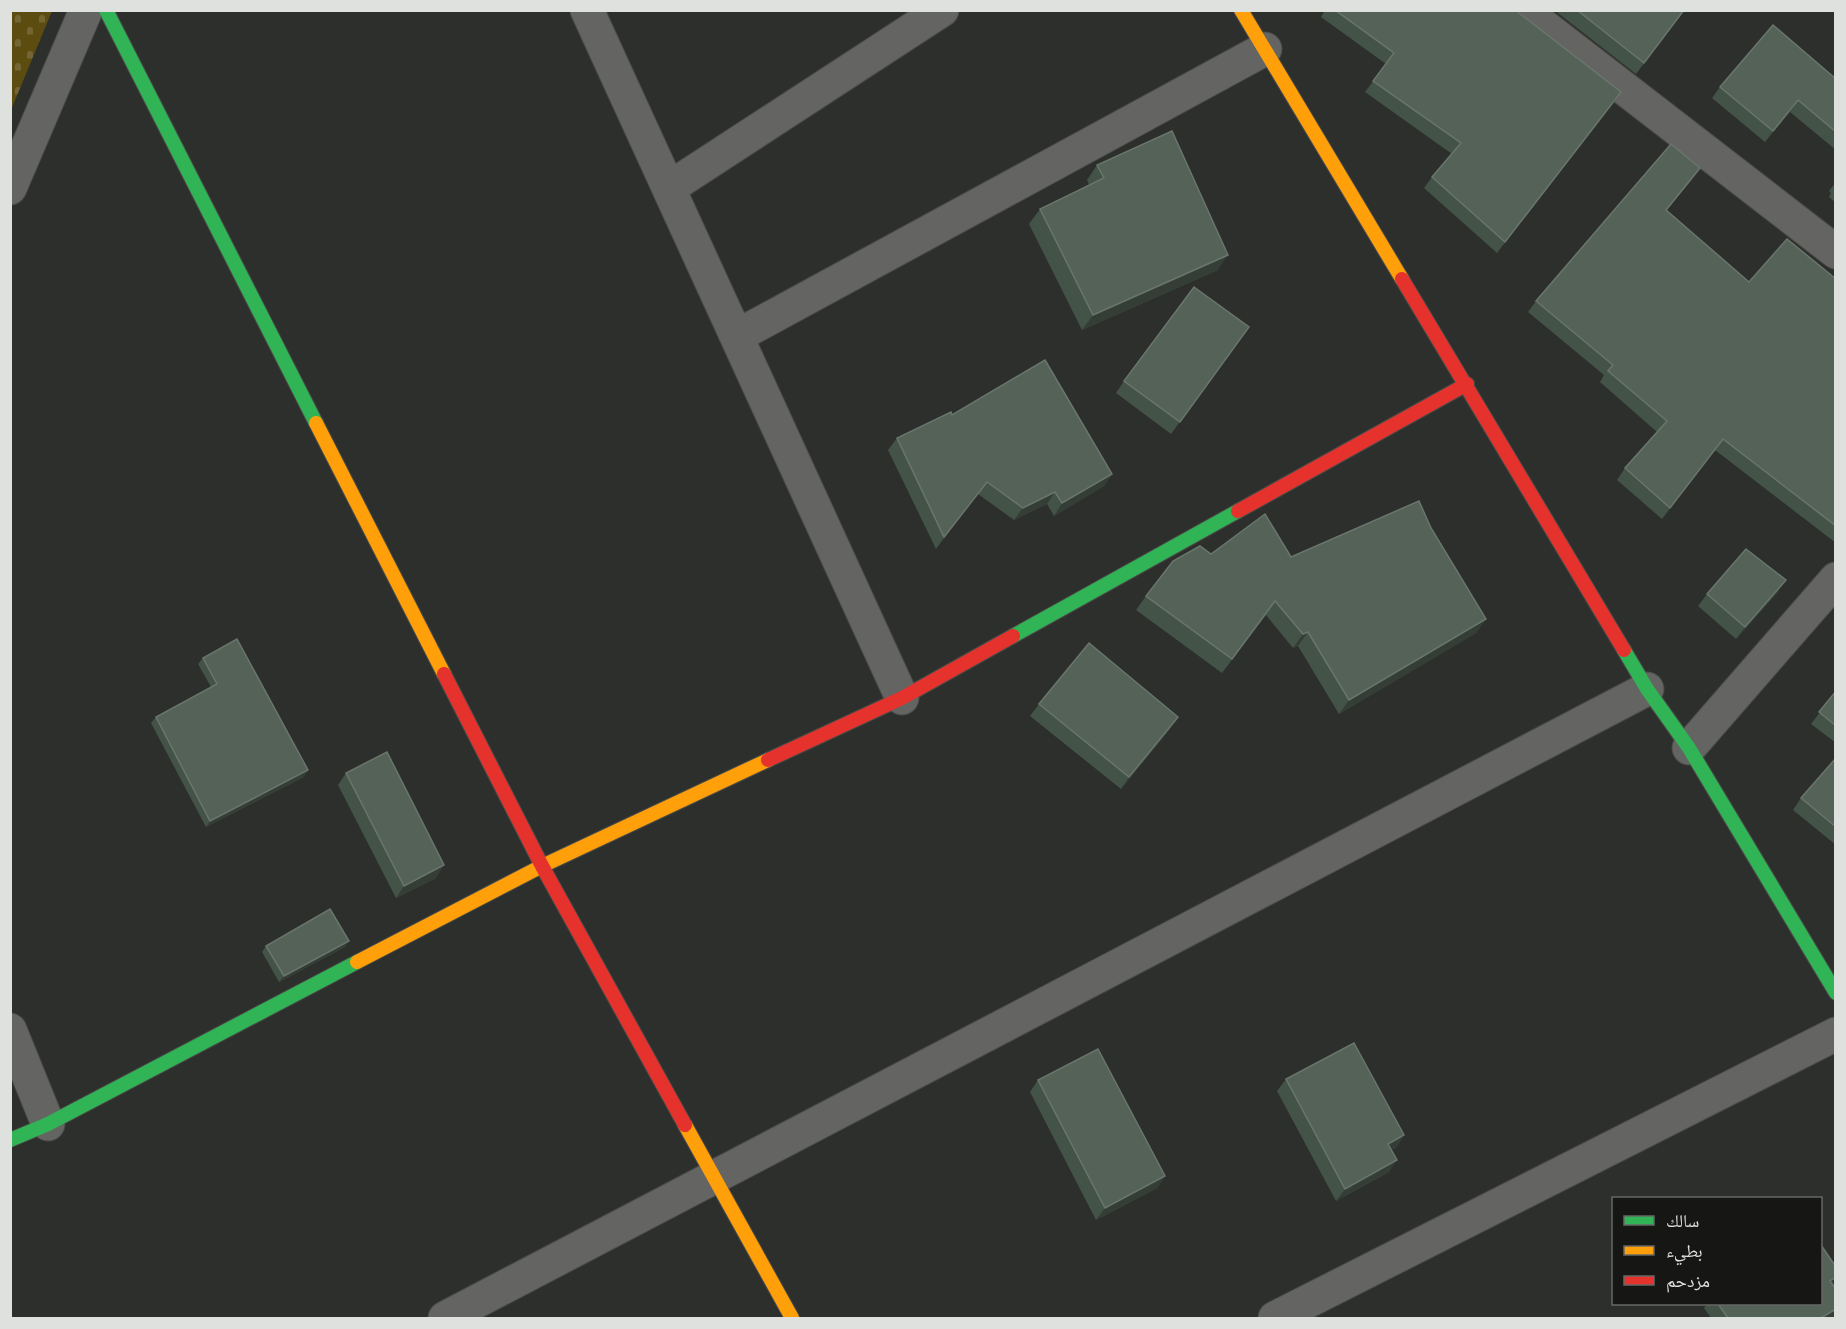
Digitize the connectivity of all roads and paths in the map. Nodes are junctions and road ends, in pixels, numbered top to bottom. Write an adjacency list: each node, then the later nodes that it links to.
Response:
1 (86, 10): 8 (street)
2 (106, 10): 17 (street)
3 (587, 10): 9 (street)
4 (942, 10): 9 (street)
5 (1242, 10): 7 (street)
6 (1523, 10): 10 (street)
7 (1265, 49): 11 (street); 12 (street)
8 (10, 188)
9 (669, 188): 11 (street)
10 (1836, 252)
11 (737, 336): 15 (street)
12 (1467, 384): 14 (street); 15 (street)
13 (1832, 590): 16 (street)
14 (1647, 689): 16 (street); 23 (street)
15 (902, 698): 17 (street)
16 (1689, 748): 18 (street)
17 (542, 866): 21 (street); 23 (street)
18 (1836, 993)
19 (10, 1030): 21 (street)
20 (1836, 1034): 26 (street)
21 (48, 1124): 22 (street)
22 (10, 1140)
23 (714, 1178): 24 (street); 25 (street)
24 (446, 1318)
25 (792, 1318)
26 (1275, 1318)

